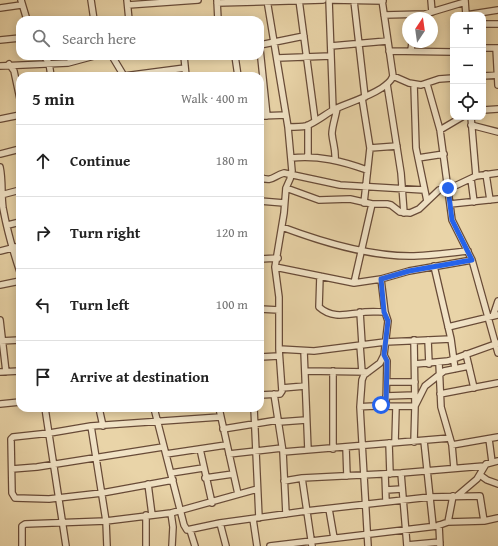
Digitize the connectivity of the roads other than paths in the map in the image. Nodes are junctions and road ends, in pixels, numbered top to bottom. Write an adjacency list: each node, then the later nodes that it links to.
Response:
1 (90, 0): 23 (street)
2 (178, 0): 3 (street); 8 (street)
3 (198, 0)
4 (299, 0): 5 (street); 10 (street); 29 (street)
5 (323, 0)
6 (330, 0): 11 (street); 36 (street)
7 (431, 0): 18 (street)
8 (151, 1): 15 (street)
9 (217, 1): 10 (street); 25 (street)
10 (267, 1): 33 (street)
11 (354, 1): 12 (street); 35 (street)
12 (383, 1): 21 (street)
13 (465, 1): 18 (street); 19 (street)
14 (21, 2): 16 (street); 22 (street)
15 (128, 2): 24 (street)
16 (0, 8)
17 (498, 10): 20 (street)
18 (432, 12)
19 (466, 12)
20 (485, 12)
21 (384, 15): 26 (street); 32 (street)
22 (26, 16)
23 (93, 16)
24 (129, 16)
25 (218, 16)
26 (402, 16)
27 (486, 24): 28 (street)
28 (498, 24)
29 (304, 36): 33 (street); 44 (street)
30 (16, 38): 31 (street)
31 (0, 40)
32 (388, 41): 35 (street); 40 (street)
33 (274, 43): 34 (street); 45 (street)
34 (264, 44)
35 (359, 44): 36 (street); 72 (street)
36 (331, 46): 43 (street)
37 (411, 48): 41 (street)
38 (486, 48): 39 (street)
39 (497, 48): 62 (street)
40 (389, 51): 41 (street); 63 (street)
41 (411, 51): 42 (street)
42 (450, 52)
43 (331, 56): 44 (street); 73 (street)
44 (307, 57): 45 (street); 80 (street)
45 (277, 58): 76 (street)
46 (47, 60): 52 (street)
47 (79, 60): 52 (street)
48 (114, 60): 57 (street)
49 (184, 60): 55 (street)
50 (236, 60): 60 (street)
51 (260, 60): 61 (street)
52 (49, 63): 53 (street); 56 (street)
53 (9, 64): 54 (street); 66 (street)
54 (0, 66)
55 (185, 68): 58 (street); 59 (street)
56 (50, 72)
57 (122, 72)
58 (154, 72)
59 (186, 72)
60 (237, 72)
61 (261, 72)
62 (498, 75): 64 (street); 70 (street)
63 (393, 76): 67 (street); 68 (street)
64 (486, 76)
65 (450, 78): 69 (street)
66 (16, 80)
67 (387, 84): 72 (street); 88 (street)
68 (414, 84): 69 (street); 95 (street)
69 (427, 84): 86 (street)
70 (498, 85)
71 (264, 96): 78 (street)
72 (363, 98): 73 (street); 89 (street)
73 (335, 109): 80 (street); 96 (street)
74 (498, 109): 75 (street)
75 (486, 110)
76 (286, 115): 78 (street); 85 (street)
77 (16, 116): 79 (street)
78 (267, 116)
79 (0, 120)
80 (315, 120): 83 (street)
81 (457, 120): 86 (street)
82 (471, 120): 84 (street)
83 (308, 125): 85 (street); 93 (street)
84 (471, 125): 87 (street); 102 (street)
85 (288, 127): 94 (street)
86 (440, 130): 92 (street)
87 (498, 132)
88 (396, 146): 89 (street); 107 (street)
89 (370, 148): 98 (street)
90 (16, 150): 91 (street)
91 (0, 154)
92 (444, 154): 95 (street); 106 (street)
93 (308, 156): 94 (street); 96 (street)
94 (291, 158): 101 (street)
95 (418, 158): 108 (street)
96 (335, 160): 98 (street)
97 (0, 167): 110 (street)
98 (367, 170): 105 (street)
99 (498, 173): 100 (street)
100 (486, 174): 102 (street); 112 (street)
101 (291, 175): 103 (street); 104 (street); 105 (street)
102 (474, 177): 106 (street); 115 (street)
103 (264, 179)
104 (286, 188): 116 (street); 117 (street)
105 (366, 188): 107 (street); 117 (street)
106 (448, 188): 114 (street); 119 (street)
107 (402, 190): 108 (street); 120 (street)
108 (424, 190): 114 (street)
109 (16, 191): 110 (street)
110 (1, 195): 122 (street)
111 (498, 199): 112 (street)
112 (490, 200): 115 (street)
113 (264, 201): 116 (street)
114 (427, 201): 120 (street)
115 (474, 202): 119 (street)
116 (284, 203): 123 (street)
117 (364, 203): 118 (street)
118 (372, 204): 120 (street); 126 (street)
119 (450, 204): 128 (street)
120 (404, 213)
121 (16, 223): 122 (street)
122 (8, 225): 125 (street)
123 (282, 227): 126 (street); 129 (street)
124 (16, 247): 125 (street)
125 (12, 248): 127 (street); 131 (street)
126 (361, 250): 128 (street); 138 (street)
127 (0, 251)
128 (468, 251): 132 (street)
129 (278, 258): 130 (street); 134 (street)
130 (264, 259)
131 (16, 260)
132 (472, 260): 133 (street); 145 (street)
133 (434, 266): 136 (street); 147 (street)
134 (276, 267): 135 (street); 142 (street)
135 (320, 276): 138 (street); 143 (street)
136 (381, 279): 138 (street); 144 (street)
137 (16, 282): 139 (street)
138 (354, 283)
139 (0, 285)
140 (498, 300): 145 (street)
141 (264, 309): 142 (street)
142 (279, 310): 156 (street)
143 (360, 312): 144 (street); 155 (street)
144 (384, 312): 153 (street)
145 (493, 316): 147 (street); 154 (street)
146 (0, 320): 152 (street)
147 (448, 327): 148 (street)
148 (451, 339): 151 (street); 163 (street)
149 (16, 340): 152 (street)
150 (414, 340): 151 (street); 153 (street); 165 (street)
151 (428, 340): 166 (street)
152 (2, 341): 172 (street)
153 (385, 342): 155 (street); 160 (street)
154 (497, 344): 158 (street); 159 (street)
155 (361, 345): 157 (street); 173 (street)
156 (279, 349): 157 (street); 161 (street)
157 (304, 351): 170 (street)
158 (498, 353)
159 (466, 354): 163 (street); 167 (street)
160 (384, 355): 173 (street); 175 (street)
161 (279, 356): 162 (street); 179 (street)
162 (264, 357)
163 (453, 359): 164 (street); 168 (street)
164 (440, 363): 166 (street); 174 (street)
165 (415, 364): 166 (street); 176 (street)
166 (429, 364)
167 (469, 366): 168 (street); 180 (street)
168 (455, 369): 174 (street)
169 (16, 371): 172 (street)
170 (305, 371): 171 (street); 178 (street)
171 (333, 371): 173 (street); 217 (street)
172 (3, 372)
173 (365, 372): 190 (street)
174 (440, 374): 182 (street); 189 (street)
175 (386, 382): 176 (street); 185 (street)
176 (415, 382): 184 (street)
177 (498, 383): 180 (street)
178 (305, 386): 179 (street); 198 (street)
179 (282, 388): 181 (street)
180 (474, 388): 182 (street)
181 (274, 394): 183 (street); 200 (street)
182 (440, 394): 207 (street)
183 (264, 395)
184 (415, 395): 185 (street); 189 (street)
185 (386, 396): 188 (street)
186 (16, 402): 187 (street)
187 (0, 404)
188 (386, 405): 190 (street); 191 (street)
189 (415, 406): 191 (street); 211 (street)
190 (360, 407): 215 (street)
191 (396, 407): 210 (street)
192 (46, 412): 205 (street)
193 (100, 412): 203 (street)
194 (155, 412): 199 (street)
195 (219, 412): 197 (street)
196 (254, 412): 201 (street)
197 (220, 417): 199 (street); 204 (street)
198 (306, 420): 200 (street); 222 (street)
199 (156, 421): 203 (street); 216 (street)
200 (279, 421): 201 (street); 221 (street)
201 (254, 424): 204 (street); 220 (street)
202 (91, 426): 203 (street); 205 (street); 225 (street)
203 (103, 426)
204 (223, 429): 213 (street)
205 (50, 433): 228 (street); 232 (street)
206 (498, 437): 208 (street)
207 (450, 438): 209 (street); 214 (street)
208 (489, 439): 214 (street); 227 (street)
209 (424, 441): 211 (street); 233 (street)
210 (395, 442): 211 (street); 212 (street)
211 (414, 442)
212 (389, 443): 215 (street); 236 (street)
213 (226, 445): 219 (street); 224 (street)
214 (452, 445): 231 (street)
215 (363, 446): 218 (street); 238 (street)
216 (163, 447): 223 (street); 225 (street)
217 (333, 448): 218 (street); 222 (street)
218 (346, 448): 240 (street)
219 (200, 449): 223 (street); 230 (street)
220 (255, 450): 221 (street); 224 (street); 247 (street)
221 (283, 450): 222 (street); 244 (street)
222 (308, 450)
223 (166, 454): 234 (street)
224 (229, 454): 235 (street)
225 (96, 459): 228 (street); 250 (street)
226 (498, 461): 227 (street)
227 (492, 462): 229 (street)
228 (54, 464): 232 (street); 253 (street)
229 (484, 466): 231 (street); 239 (street)
230 (203, 468): 234 (street); 241 (street)
231 (454, 468): 233 (street)
232 (12, 469): 253 (street)
233 (428, 470): 237 (street); 254 (street)
234 (171, 473): 243 (street)
235 (233, 474): 241 (street); 251 (street)
236 (388, 474): 237 (street); 238 (street); 249 (street)
237 (401, 474): 248 (street)
238 (364, 475): 240 (street); 258 (street)
239 (480, 475): 246 (street); 252 (street)
240 (347, 476): 242 (street)
241 (205, 478): 257 (street)
242 (302, 478): 244 (street); 261 (street)
243 (173, 480): 245 (street); 260 (street)
244 (284, 481): 263 (street)
245 (148, 484): 250 (street); 264 (street)
246 (498, 484)
247 (257, 489): 251 (street); 265 (street)
248 (402, 489): 249 (street); 255 (street)
249 (386, 490): 256 (street)
250 (102, 493): 253 (street); 267 (street)
251 (238, 494): 257 (street)
252 (455, 496): 254 (street); 268 (street); 269 (street)
253 (60, 497): 270 (street)
254 (430, 497): 255 (street); 272 (street)
255 (403, 500): 256 (street); 274 (street)
256 (386, 502): 258 (street)
257 (212, 503): 260 (street)
258 (366, 504): 259 (street); 275 (street)
259 (329, 509): 261 (street); 276 (street)
260 (180, 510): 262 (street); 273 (street)
261 (306, 511): 263 (street); 277 (street)
262 (171, 513): 264 (street); 285 (street)
263 (286, 514): 265 (street)
264 (149, 515): 267 (street); 284 (street)
265 (256, 518): 271 (street); 288 (street)
266 (498, 518): 268 (street)
267 (106, 521): 270 (street); 283 (street)
268 (484, 521): 269 (street)
269 (448, 522): 272 (street)
270 (63, 523): 281 (street); 282 (street)
271 (220, 523): 273 (street); 287 (street)
272 (436, 526): 274 (street); 278 (street)
273 (190, 530): 286 (street)
274 (406, 530): 275 (street); 280 (street)
275 (367, 534): 276 (street); 290 (street)
276 (334, 538): 277 (street)
277 (311, 543): 279 (street)
278 (440, 544): 280 (street)
279 (284, 545): 289 (street)
280 (407, 545)
281 (22, 546)
282 (66, 546)
283 (107, 546)
284 (146, 546)
285 (172, 546)
286 (194, 546)
287 (226, 546)
288 (257, 546)
289 (272, 546)
290 (368, 546)

